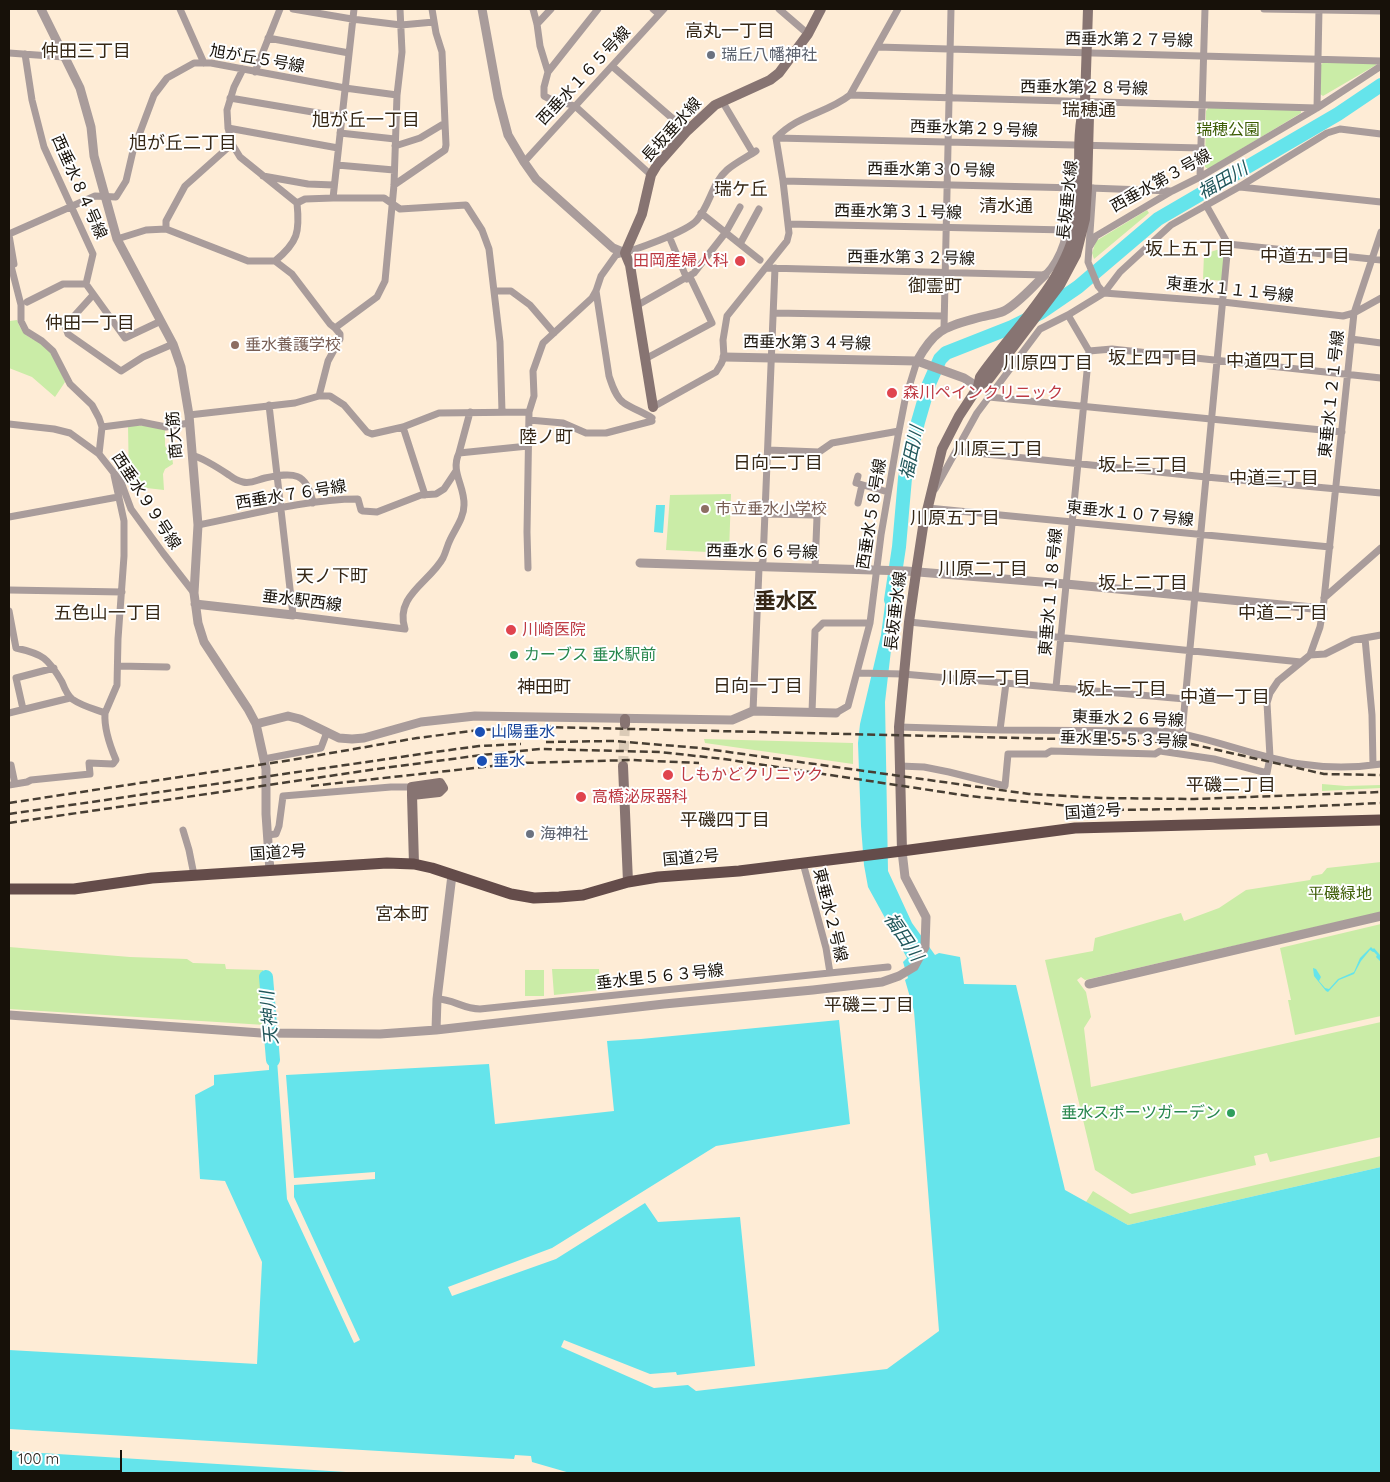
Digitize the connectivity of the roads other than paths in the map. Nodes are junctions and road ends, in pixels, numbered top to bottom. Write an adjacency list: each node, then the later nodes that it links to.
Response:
1 (41, 9): 36 (street, 商大筋)
2 (180, 9): 39 (street)
3 (280, 9): 28 (street)
4 (293, 9): 23 (street)
5 (354, 9): 23 (street)
6 (400, 9): 26 (street)
7 (432, 9): 24 (street)
8 (482, 9): 68 (street)
9 (533, 9): 25 (street)
10 (551, 9): 25 (street)
11 (598, 9): 44 (street)
12 (653, 9): 22 (street)
13 (780, 9): 27 (street)
14 (821, 9): 27 (main road, 長坂垂水線)
15 (898, 9): 29 (street)
16 (951, 9): 30 (street)
17 (1088, 9): 31 (main road, 長坂垂水線)
18 (1205, 9): 35 (street)
19 (1264, 9): 20 (street)
20 (1319, 10): 21 (street); 37 (street)
21 (1381, 11)
22 (662, 12): 40 (street, 西垂水１６５号線)
23 (352, 19): 26 (street); 33 (street)
24 (434, 22): 26 (street); 56 (street)
25 (537, 24): 44 (street)
26 (401, 25): 46 (street)
27 (808, 34): 50 (main road, 長坂垂水線)
28 (268, 38): 33 (street); 43 (street)
29 (877, 47): 30 (street, 西垂水第２７号線); 47 (street)
30 (950, 50): 31 (street, 西垂水第２７号線); 49 (street)
31 (1087, 52): 35 (street, 西垂水第２７号線); 51 (main road, 長坂垂水線)
32 (9, 53): 34 (street)
33 (349, 53): 45 (street)
34 (25, 54): 36 (street); 88 (street, 西垂水８４号線)
35 (1204, 56): 37 (street, 西垂水第２７号線); 52 (street)
36 (64, 57): 81 (street, 商大筋)
37 (1318, 58): 38 (street, 西垂水第２７号線); 54 (street)
38 (1381, 61)
39 (204, 63): 42 (street, 旭が丘５号線); 81 (street, 旭が丘５号線)
40 (612, 66): 53 (street, 西垂水１６５号線); 58 (street)
41 (1381, 66): 54 (street, 西垂水第３号線)
42 (243, 69): 43 (street, 旭が丘５号線); 48 (street)
43 (255, 72): 45 (street, 旭が丘５号線)
44 (548, 72): 53 (street)
45 (345, 88): 46 (street, 旭が丘５号線); 55 (street)
46 (398, 95): 63 (street)
47 (850, 95): 49 (street, 西垂水第２８号線); 61 (street)
48 (230, 98): 55 (street); 57 (street)
49 (950, 98): 51 (street, 西垂水第２８号線); 62 (street)
50 (722, 101): 58 (main road, 長坂垂水線); 91 (street)
51 (1085, 102): 52 (street, 西垂水第２８号線); 65 (main road, 長坂垂水線)
52 (1204, 104): 54 (street, 西垂水第２８号線); 67 (street)
53 (575, 106): 68 (street, 西垂水１６５号線); 71 (street)
54 (1317, 108): 73 (street, 西垂水第３号線)
55 (342, 117): 59 (street)
56 (445, 123): 63 (street); 77 (street)
57 (228, 128): 64 (street); 66 (street)
58 (687, 131): 71 (main road, 長坂垂水線)
59 (340, 133): 63 (street); 66 (street)
60 (1381, 134): 78 (street)
61 (776, 138): 62 (street, 西垂水第２９号線); 74 (street)
62 (948, 141): 65 (street, 西垂水第２９号線); 75 (street)
63 (395, 142): 70 (street)
64 (232, 144): 72 (street); 94 (street)
65 (1083, 146): 67 (street, 西垂水第２９号線); 79 (main road, 長坂垂水線)
66 (338, 148): 69 (street)
67 (1202, 148): 73 (street)
68 (524, 162): 104 (street)
69 (336, 164): 70 (street); 76 (street)
70 (394, 170): 77 (street)
71 (651, 175): 104 (main road, 長坂垂水線)
72 (261, 176): 76 (street); 84 (street)
73 (1200, 177): 80 (street, 西垂水第３号線)
74 (783, 181): 75 (street, 西垂水第３０号線); 92 (street)
75 (947, 184): 79 (street, 西垂水第３０号線); 93 (street)
76 (334, 185): 82 (street)
77 (394, 185): 86 (street)
78 (1239, 187): 83 (street); 87 (street)
79 (1086, 188): 80 (street, 西垂水第３０号線); 85 (main road, 長坂垂水線); 103 (street); 112 (main road, 長坂垂水線)
80 (1172, 191): 103 (street, 西垂水第３号線)
81 (105, 197): 88 (street); 100 (street, 商大筋)
82 (333, 198): 84 (street); 86 (street)
83 (1381, 202)
84 (297, 203): 109 (street)
85 (1078, 203): 95 (street); 112 (main road, 長坂垂水線)
86 (392, 204): 118 (street); 131 (street)
87 (1206, 205): 102 (street); 120 (street)
88 (71, 207): 98 (street); 117 (street, 西垂水８４号線)
89 (740, 207): 96 (street)
90 (759, 209): 101 (street)
91 (701, 213): 96 (street); 99 (street)
92 (788, 224): 93 (street, 西垂水第３１号線); 110 (street)
93 (946, 227): 95 (street, 西垂水第３１号線); 113 (street)
94 (166, 229): 100 (street); 109 (street)
95 (1067, 230): 115 (street)
96 (726, 232): 101 (street); 116 (street)
97 (1381, 232): 106 (street, 東垂水１２１号線)
98 (9, 235): 114 (street)
99 (669, 236): 104 (street); 116 (street)
100 (117, 239): 130 (street, 商大筋)
101 (740, 244): 107 (street)
102 (1228, 244): 106 (street); 124 (street)
103 (1088, 248): 120 (street)
104 (625, 252): 119 (street); 125 (main road)
105 (9, 258): 114 (street)
106 (1373, 259): 108 (street); 127 (street, 東垂水１２１号線)
107 (760, 260)
108 (1381, 260)
109 (275, 261): 131 (street)
110 (766, 268): 111 (street, 西垂水第３２号線); 138 (street)
111 (775, 268): 113 (street, 西垂水第３２号線); 126 (street)
112 (1065, 270): 145 (main road, 長坂垂水線)
113 (945, 273): 115 (street, 西垂水第３２号線); 129 (street)
114 (13, 276): 158 (street)
115 (1045, 276): 132 (street)
116 (688, 278): 125 (street); 140 (street)
117 (86, 284): 121 (street); 123 (street)
118 (494, 291): 133 (street); 152 (street)
119 (596, 291): 133 (street); 156 (street)
120 (1104, 292): 124 (street, 東垂水１１１号線); 128 (street)
121 (94, 295): 130 (street); 136 (street)
122 (1381, 298): 127 (street)
123 (27, 302)
124 (1223, 302): 127 (street, 東垂水１１１号線); 141 (street)
125 (636, 306): 140 (main road)
126 (774, 313): 129 (street); 139 (street)
127 (1354, 313): 134 (street, 東垂水１２１号線)
128 (1068, 315): 137 (street); 147 (street)
129 (944, 316): 132 (street)
130 (161, 320): 136 (street, 商大筋)
131 (335, 328): 146 (street)
132 (944, 329): 142 (street)
133 (554, 333): 153 (street)
134 (1351, 339): 135 (street); 143 (street, 東垂水１２１号線)
135 (1381, 343)
136 (173, 344): 155 (street, 商大筋)
137 (1089, 351): 141 (street); 149 (street, 東垂水１１８号線)
138 (724, 357): 139 (street, 西垂水第３４号線); 150 (street, 西垂水第３４号線)
139 (772, 357): 142 (street, 西垂水第３４号線); 163 (street)
140 (645, 359): 150 (main road)
141 (1217, 361): 143 (street); 154 (street)
142 (920, 362): 145 (street, 西垂水第３４号線); 160 (street, 西垂水５８号線)
143 (1347, 375): 144 (street); 161 (street, 東垂水１２１号線)
144 (1381, 378)
145 (978, 387): 182 (main road, 長坂垂水線)
146 (319, 396): 148 (street); 159 (street)
147 (989, 397): 149 (street); 164 (street)
148 (269, 405): 155 (street); 172 (street)
149 (1083, 406): 154 (street); 168 (street, 東垂水１１８号線)
150 (653, 407)
151 (470, 412): 152 (street); 159 (street); 165 (street)
152 (502, 412): 153 (street)
153 (530, 412): 156 (street)
154 (1211, 418): 161 (street); 173 (street)
155 (189, 419): 158 (street); 167 (street, 商大筋)
156 (529, 420): 162 (street)
157 (9, 424): 166 (street, 西垂水９９号線)
158 (102, 427): 166 (street)
159 (403, 428): 178 (street)
160 (899, 431): 163 (street); 176 (street, 西垂水５８号線)
161 (1342, 432): 175 (street, 東垂水１２１号線)
162 (528, 446): 165 (street); 192 (street)
163 (768, 450): 184 (street)
164 (956, 451): 168 (street); 182 (street)
165 (459, 452): 170 (street)
166 (99, 454): 169 (street, 西垂水９９号線)
167 (192, 455): 172 (street); 187 (street, 商大筋)
168 (1077, 464): 173 (street); 186 (street, 東垂水１１８号線)
169 (114, 471): 179 (street); 200 (street, 西垂水９９号線)
170 (456, 471): 178 (street, 西垂水７６号線); 206 (street, 垂水駅西線)
171 (858, 476): 174 (street)
172 (278, 477): 180 (street); 183 (street)
173 (1206, 477): 175 (street); 188 (street)
174 (862, 485): 176 (street); 181 (street)
175 (1336, 489): 177 (street); 189 (street, 東垂水１２１号線)
176 (888, 492): 195 (street, 西垂水５８号線)
177 (1381, 493)
178 (425, 495): 180 (street, 西垂水７６号線)
179 (118, 497): 185 (street); 199 (street)
180 (313, 503): 183 (street, 西垂水７６号線)
181 (858, 503)
182 (929, 503): 186 (street, 東垂水１０７号線); 196 (main road, 長坂垂水線)
183 (280, 508): 187 (street, 西垂水７６号線); 206 (street)
184 (765, 514): 193 (street); 194 (street)
185 (9, 517)
186 (1072, 521): 188 (street, 東垂水１０７号線); 197 (street, 東垂水１１８号線)
187 (198, 525): 200 (street, 商大筋)
188 (1200, 535): 189 (street, 東垂水１０７号線); 201 (street)
189 (1330, 547): 202 (street, 東垂水１２１号線)
190 (1381, 548): 202 (street)
191 (640, 564): 193 (street, 西垂水６６号線)
192 (528, 568)
193 (759, 568): 194 (street, 西垂水６６号線); 225 (street)
194 (815, 568): 195 (street, 西垂水６６号線)
195 (880, 570): 196 (street, 西垂水６６号線); 208 (street, 西垂水５８号線)
196 (911, 572): 197 (street, 西垂水６６号線); 207 (main road, 長坂垂水線)
197 (1066, 584): 201 (street, 西垂水６６号線); 210 (street, 東垂水１１８号線)
198 (9, 590): 199 (street)
199 (122, 592): 215 (street)
200 (194, 593): 203 (street, 商大筋)
201 (1194, 598): 204 (street, 西垂水６６号線); 212 (street)
202 (1324, 598): 204 (street, 東垂水１２１号線)
203 (195, 604): 206 (street, 垂水駅西線); 230 (street, 商大筋)
204 (1323, 609): 213 (street, 東垂水１２１号線)
205 (9, 614): 217 (street)
206 (293, 615)
207 (909, 622): 210 (street); 219 (main road, 長坂垂水線)
208 (870, 623): 218 (street, 西垂水５８号線); 227 (street)
209 (1381, 635): 211 (street)
210 (1061, 638): 212 (street); 221 (street, 東垂水１１８号線)
211 (1365, 638): 213 (street); 238 (street)
212 (1189, 651): 214 (street); 223 (street)
213 (1310, 655): 214 (street)
214 (1301, 662): 235 (street)
215 (118, 666): 216 (street); 228 (street)
216 (167, 667)
217 (54, 668): 222 (street); 224 (street)
218 (858, 673): 219 (street); 229 (street, 西垂水５８号線)
219 (899, 674): 220 (street); 231 (main road, 長坂垂水線)
220 (1006, 683): 221 (street); 232 (street)
221 (1056, 687): 223 (street)
222 (70, 698): 224 (street); 228 (street)
223 (1184, 699): 234 (street)
224 (23, 709): 226 (street)
225 (753, 711): 227 (street); 233 (street)
226 (9, 712)
227 (812, 712): 229 (street)
228 (105, 713): 241 (street)
229 (836, 713)
230 (256, 724): 233 (street); 236 (street, 商大筋)
231 (899, 727): 232 (street, 東垂水２６号線); 240 (main road, 長坂垂水線)
232 (1000, 730): 234 (street, 東垂水２６号線)
233 (327, 732): 236 (street)
234 (1182, 733): 235 (street, 東垂水２６号線)
235 (1270, 758): 238 (street, 東垂水２６号線); 240 (street, 垂水里５５３号線)
236 (264, 759): 245 (street, 商大筋)
237 (11, 765): 241 (street)
238 (1377, 765)
239 (623, 766): 252 (main road)
240 (900, 766): 246 (main road, 長坂垂水線)
241 (12, 784)
242 (412, 791): 245 (street); 248 (main road)
243 (1381, 820): 246 (highway, 国道2号)
244 (183, 830): 250 (street)
245 (267, 835): 249 (street, 商大筋)
246 (896, 852): 247 (highway, 国道2号); 260 (street)
247 (803, 863): 252 (highway, 国道2号); 256 (street, 東垂水２号線)
248 (414, 864): 249 (highway, 国道2号); 251 (highway, 国道2号)
249 (270, 870): 250 (highway, 国道2号)
250 (194, 875): 253 (highway, 国道2号)
251 (452, 875): 252 (highway, 国道2号); 258 (street)
252 (628, 882)
253 (9, 889)
254 (1381, 916): 257 (street)
255 (888, 967): 256 (street, 垂水里５６３号線)
256 (830, 973): 258 (street, 垂水里５６３号線)
257 (1089, 984)
258 (437, 999): 260 (street)
259 (9, 1015): 260 (street)
260 (436, 1030)

